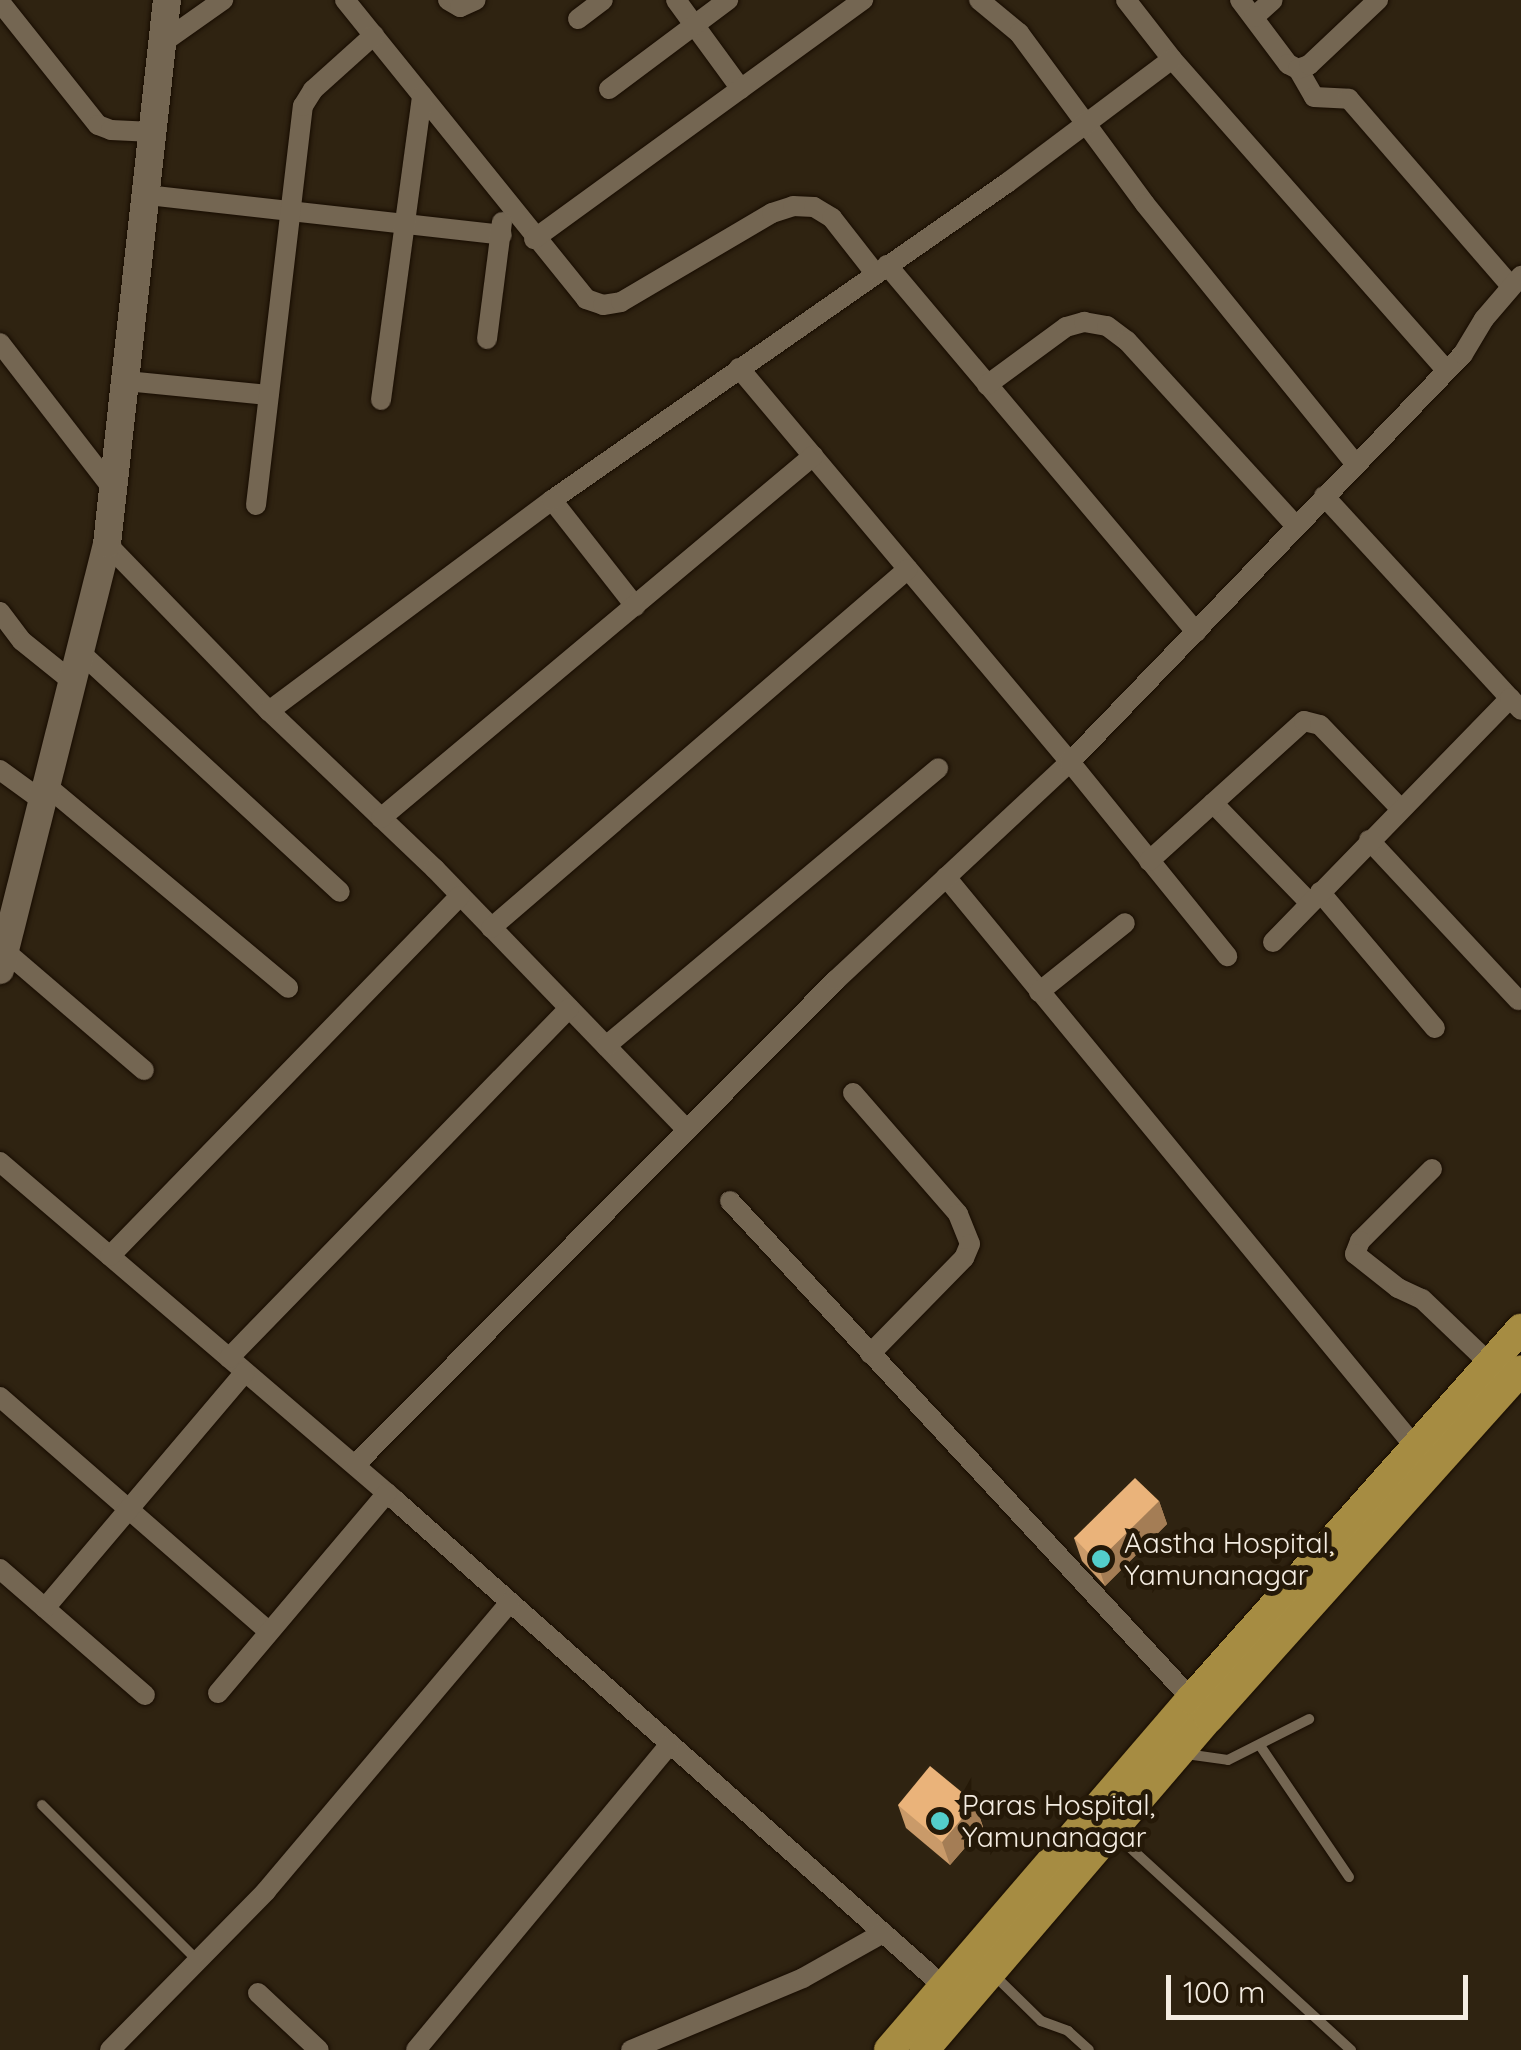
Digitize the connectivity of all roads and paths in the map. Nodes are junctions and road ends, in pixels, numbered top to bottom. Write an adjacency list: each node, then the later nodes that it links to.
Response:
1 (167, 0): 20 (street)
2 (223, 0): 20 (street)
3 (345, 0): 19 (street)
4 (448, 0): 5 (street)
5 (476, 0)
6 (603, 0): 17 (street)
7 (676, 0): 18 (street)
8 (728, 0): 18 (street)
9 (863, 0): 24 (street)
10 (979, 0): 26 (street)
11 (1126, 0): 21 (street)
12 (1240, 0): 16 (street)
13 (1273, 0): 16 (street)
14 (1378, 0): 22 (street)
15 (0, 2): 27 (street)
16 (1254, 17): 22 (street)
17 (578, 19)
18 (695, 24): 23 (street); 24 (street)
19 (374, 35): 25 (street); 30 (street)
20 (162, 43): 27 (street)
21 (1172, 59): 26 (street); 39 (street)
22 (1298, 69): 35 (street)
23 (609, 89)
24 (741, 89): 33 (street)
25 (422, 96): 29 (street); 31 (street)
26 (1088, 120): 34 (street); 45 (street)
27 (154, 132): 28 (street)
28 (147, 195): 30 (street); 40 (street)
29 (504, 200): 32 (street); 33 (street)
30 (289, 210): 31 (street); 42 (street)
31 (407, 222): 32 (street); 43 (street)
32 (502, 235): 36 (street)
33 (534, 238): 34 (street)
34 (881, 269): 38 (street); 41 (street)
35 (1516, 281): 39 (street)
36 (487, 340)
37 (0, 344): 46 (street)
38 (739, 368): 44 (street); 48 (street)
39 (1446, 370): 45 (street)
40 (126, 381): 42 (street); 46 (street)
41 (988, 385): 50 (street); 55 (street)
42 (268, 395): 49 (street)
43 (382, 400)
44 (813, 456): 52 (street); 53 (street)
45 (1354, 463): 47 (street)
46 (113, 489): 51 (street)
47 (1324, 496): 50 (street); 58 (street)
48 (552, 500): 53 (street); 59 (street)
49 (256, 505)
50 (1295, 525): 55 (street)
51 (107, 544): 56 (street); 59 (street)
52 (908, 569): 60 (street); 74 (street)
53 (635, 606): 66 (street)
54 (0, 612): 57 (street)
55 (1196, 632): 60 (street)
56 (80, 653): 57 (street); 70 (street)
57 (74, 683): 63 (street)
58 (1515, 704): 65 (street)
59 (269, 711): 66 (street)
60 (1070, 762): 68 (street); 69 (street)
61 (938, 768): 83 (street)
62 (0, 770): 63 (street)
63 (46, 795): 75 (street); 78 (street)
64 (1213, 804): 65 (street); 68 (street); 72 (street)
65 (1400, 807): 67 (street)
66 (380, 818): 71 (street)
67 (1369, 840): 72 (street); 80 (street)
68 (1149, 861): 77 (street)
69 (946, 878): 79 (street); 86 (street)
70 (340, 892)
71 (460, 896): 74 (street); 90 (street)
72 (1315, 898): 76 (street); 82 (street)
73 (1125, 923): 79 (street)
74 (491, 928): 81 (street)
75 (4, 942): 84 (street)
76 (1274, 942)
77 (1227, 956)
78 (288, 988)
79 (1039, 992): 97 (street)
80 (1518, 1000)
81 (569, 1008): 83 (street); 94 (street)
82 (1434, 1028)
83 (606, 1046): 86 (street)
84 (144, 1070)
85 (853, 1093): 92 (street)
86 (687, 1130): 98 (street)
87 (0, 1162): 90 (street)
88 (1432, 1170): 93 (street)
89 (730, 1201): 92 (street)
90 (110, 1256): 94 (street)
91 (1519, 1336): 93 (main road)
92 (870, 1354): 107 (street)
93 (1490, 1364): 97 (main road)
94 (237, 1365): 98 (street); 100 (street)
95 (1521, 1370): 107 (main road)
96 (0, 1397): 100 (street)
97 (1415, 1447): 107 (main road)
98 (355, 1466): 99 (street)
99 (387, 1493): 102 (street); 104 (street)
100 (129, 1509): 103 (street); 104 (street)
101 (0, 1569): 103 (street)
102 (510, 1602): 109 (street); 116 (street)
103 (45, 1608): 106 (street)
104 (269, 1632): 105 (street)
105 (218, 1693)
106 (145, 1695)
107 (1200, 1708): 111 (main road); 119 (main road)
108 (1309, 1720): 110 (lane)
109 (669, 1745): 115 (street); 122 (street)
110 (1261, 1747): 111 (lane); 114 (lane)
111 (1180, 1752): 113 (main road)
112 (42, 1805): 116 (lane)
113 (1112, 1831): 117 (main road); 127 (lane)
114 (1350, 1877)
115 (883, 1933): 119 (street); 123 (street)
116 (198, 1962): 120 (street)
117 (991, 1972): 119 (main road); 126 (lane)
118 (258, 1993): 121 (street)
119 (954, 1995): 124 (main road); 125 (main road)
120 (110, 2050)
121 (319, 2050)
122 (416, 2050)
123 (631, 2050)
124 (890, 2050)
125 (924, 2050)
126 (1088, 2050)
127 (1351, 2050)

